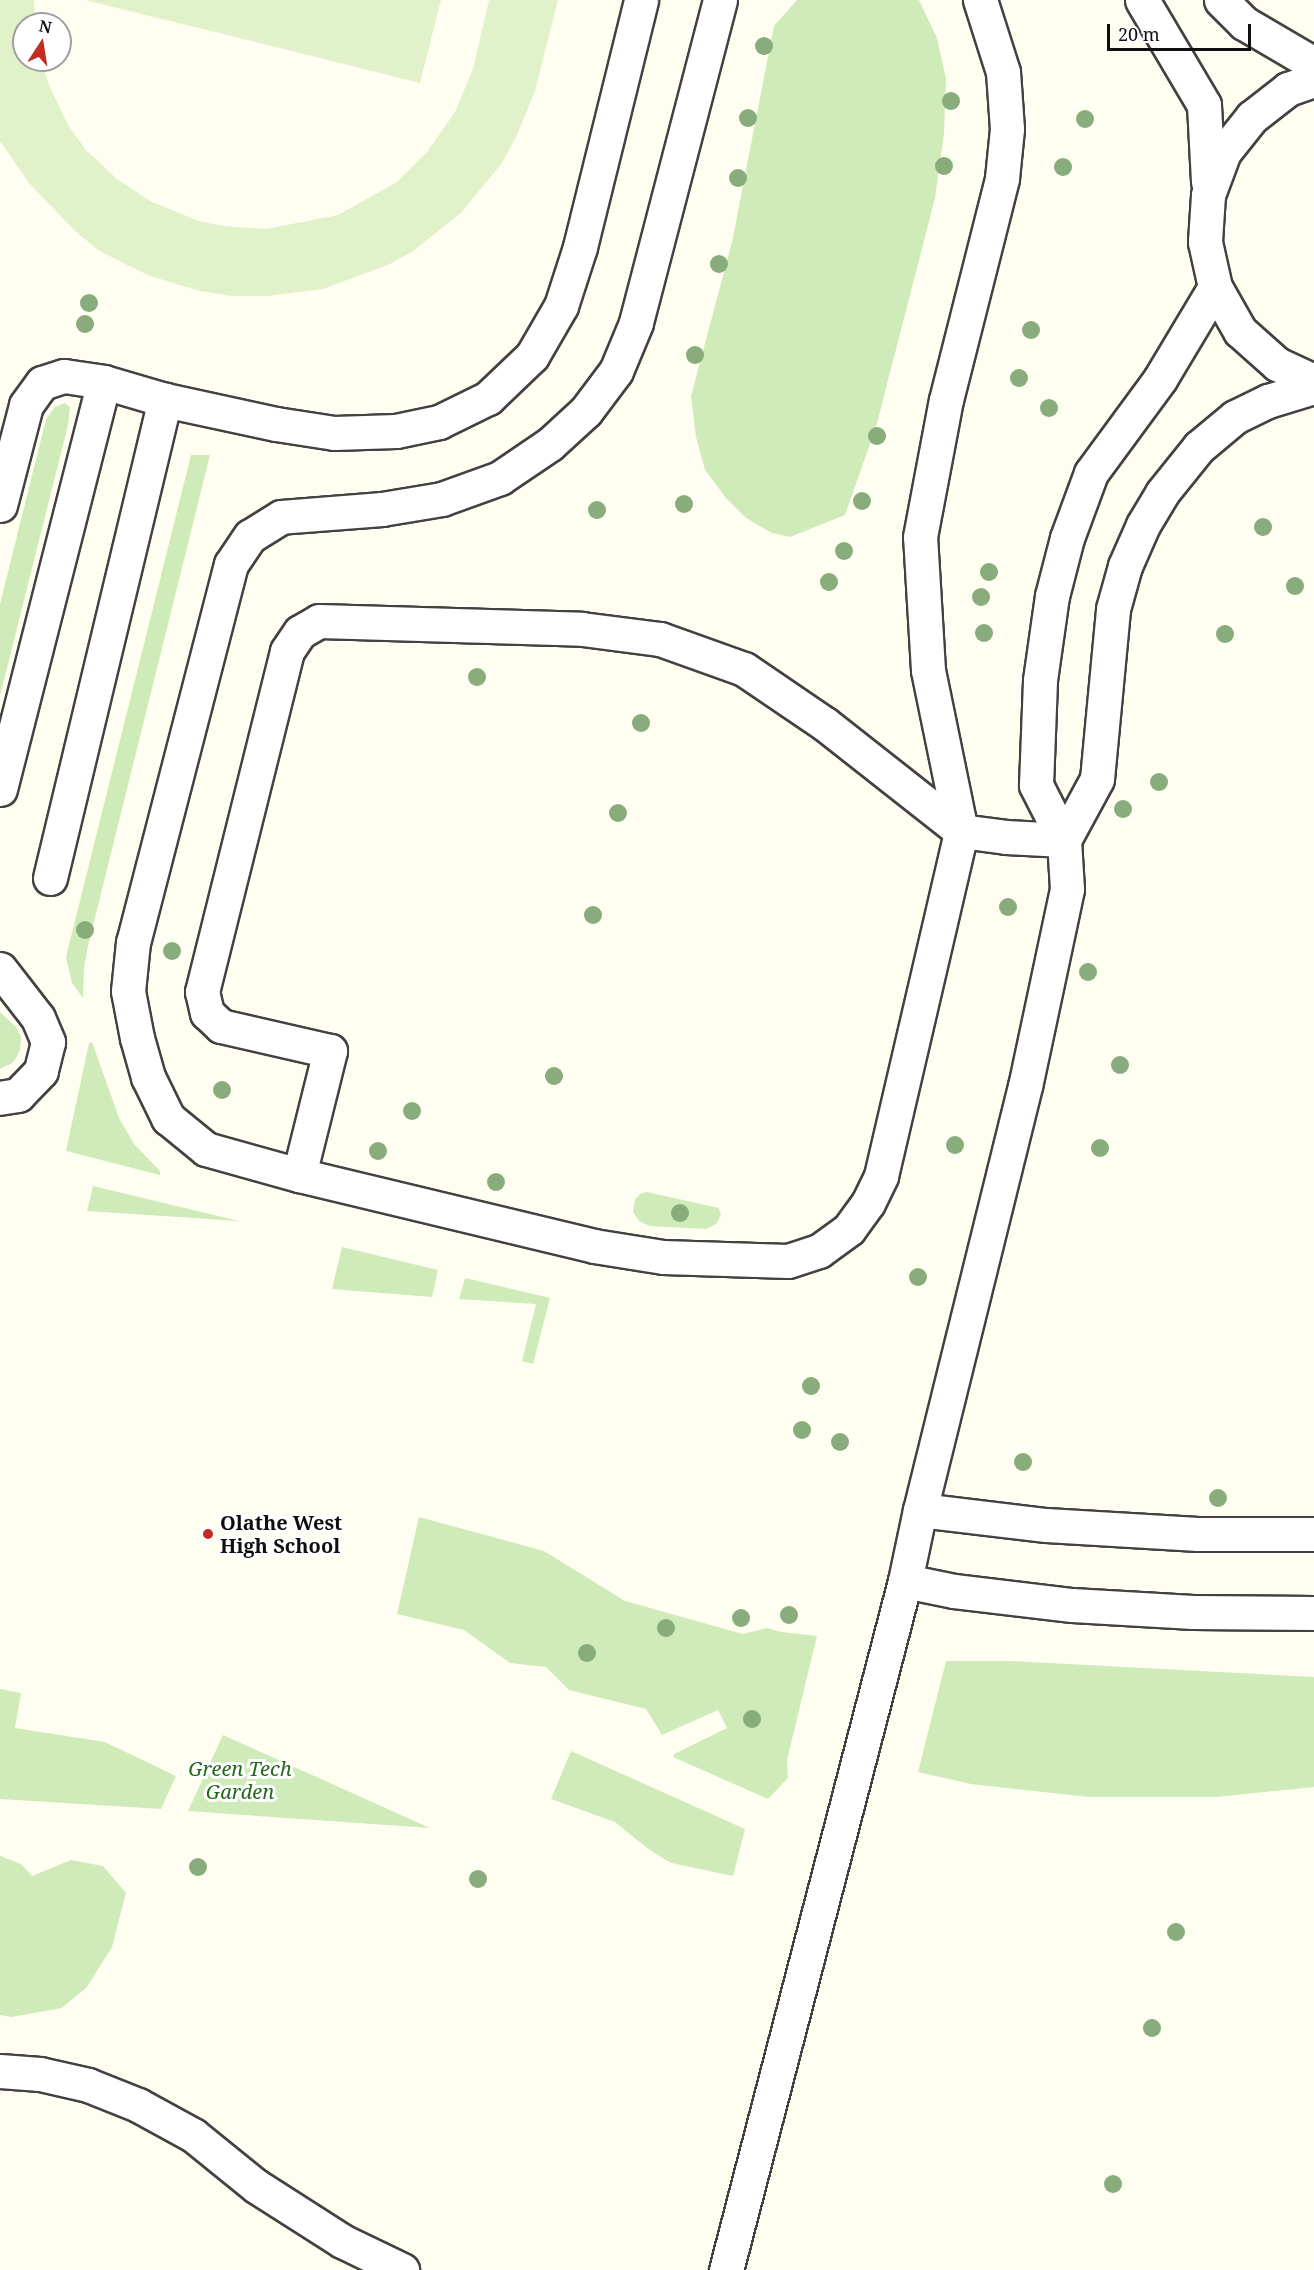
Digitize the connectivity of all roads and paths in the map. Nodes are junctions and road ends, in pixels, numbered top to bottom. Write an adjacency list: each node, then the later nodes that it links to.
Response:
1 (641, 0): 13 (street)
2 (720, 0): 21 (street)
3 (980, 0): 16 (street)
4 (1143, 0): 8 (street)
5 (1221, 0): 6 (street)
6 (1314, 64)
7 (1314, 80): 8 (street)
8 (1208, 195): 9 (street)
9 (1215, 287): 10 (street); 17 (street)
10 (1314, 381)
11 (104, 382): 13 (street); 14 (street); 15 (street)
12 (1314, 387): 17 (street)
13 (165, 400): 18 (street)
14 (0, 505)
15 (0, 789)
16 (960, 831): 17 (street); 21 (street); 21 (street)
17 (1064, 840): 22 (street)
18 (50, 878)
19 (0, 969): 20 (street)
20 (0, 1098)
21 (299, 1176)
22 (920, 1510): 23 (street); 24 (street)
23 (1314, 1534)
24 (905, 1581): 25 (street); 28 (street)
25 (1314, 1613)
26 (0, 2071): 27 (street)
27 (402, 2270)
28 (726, 2270)

